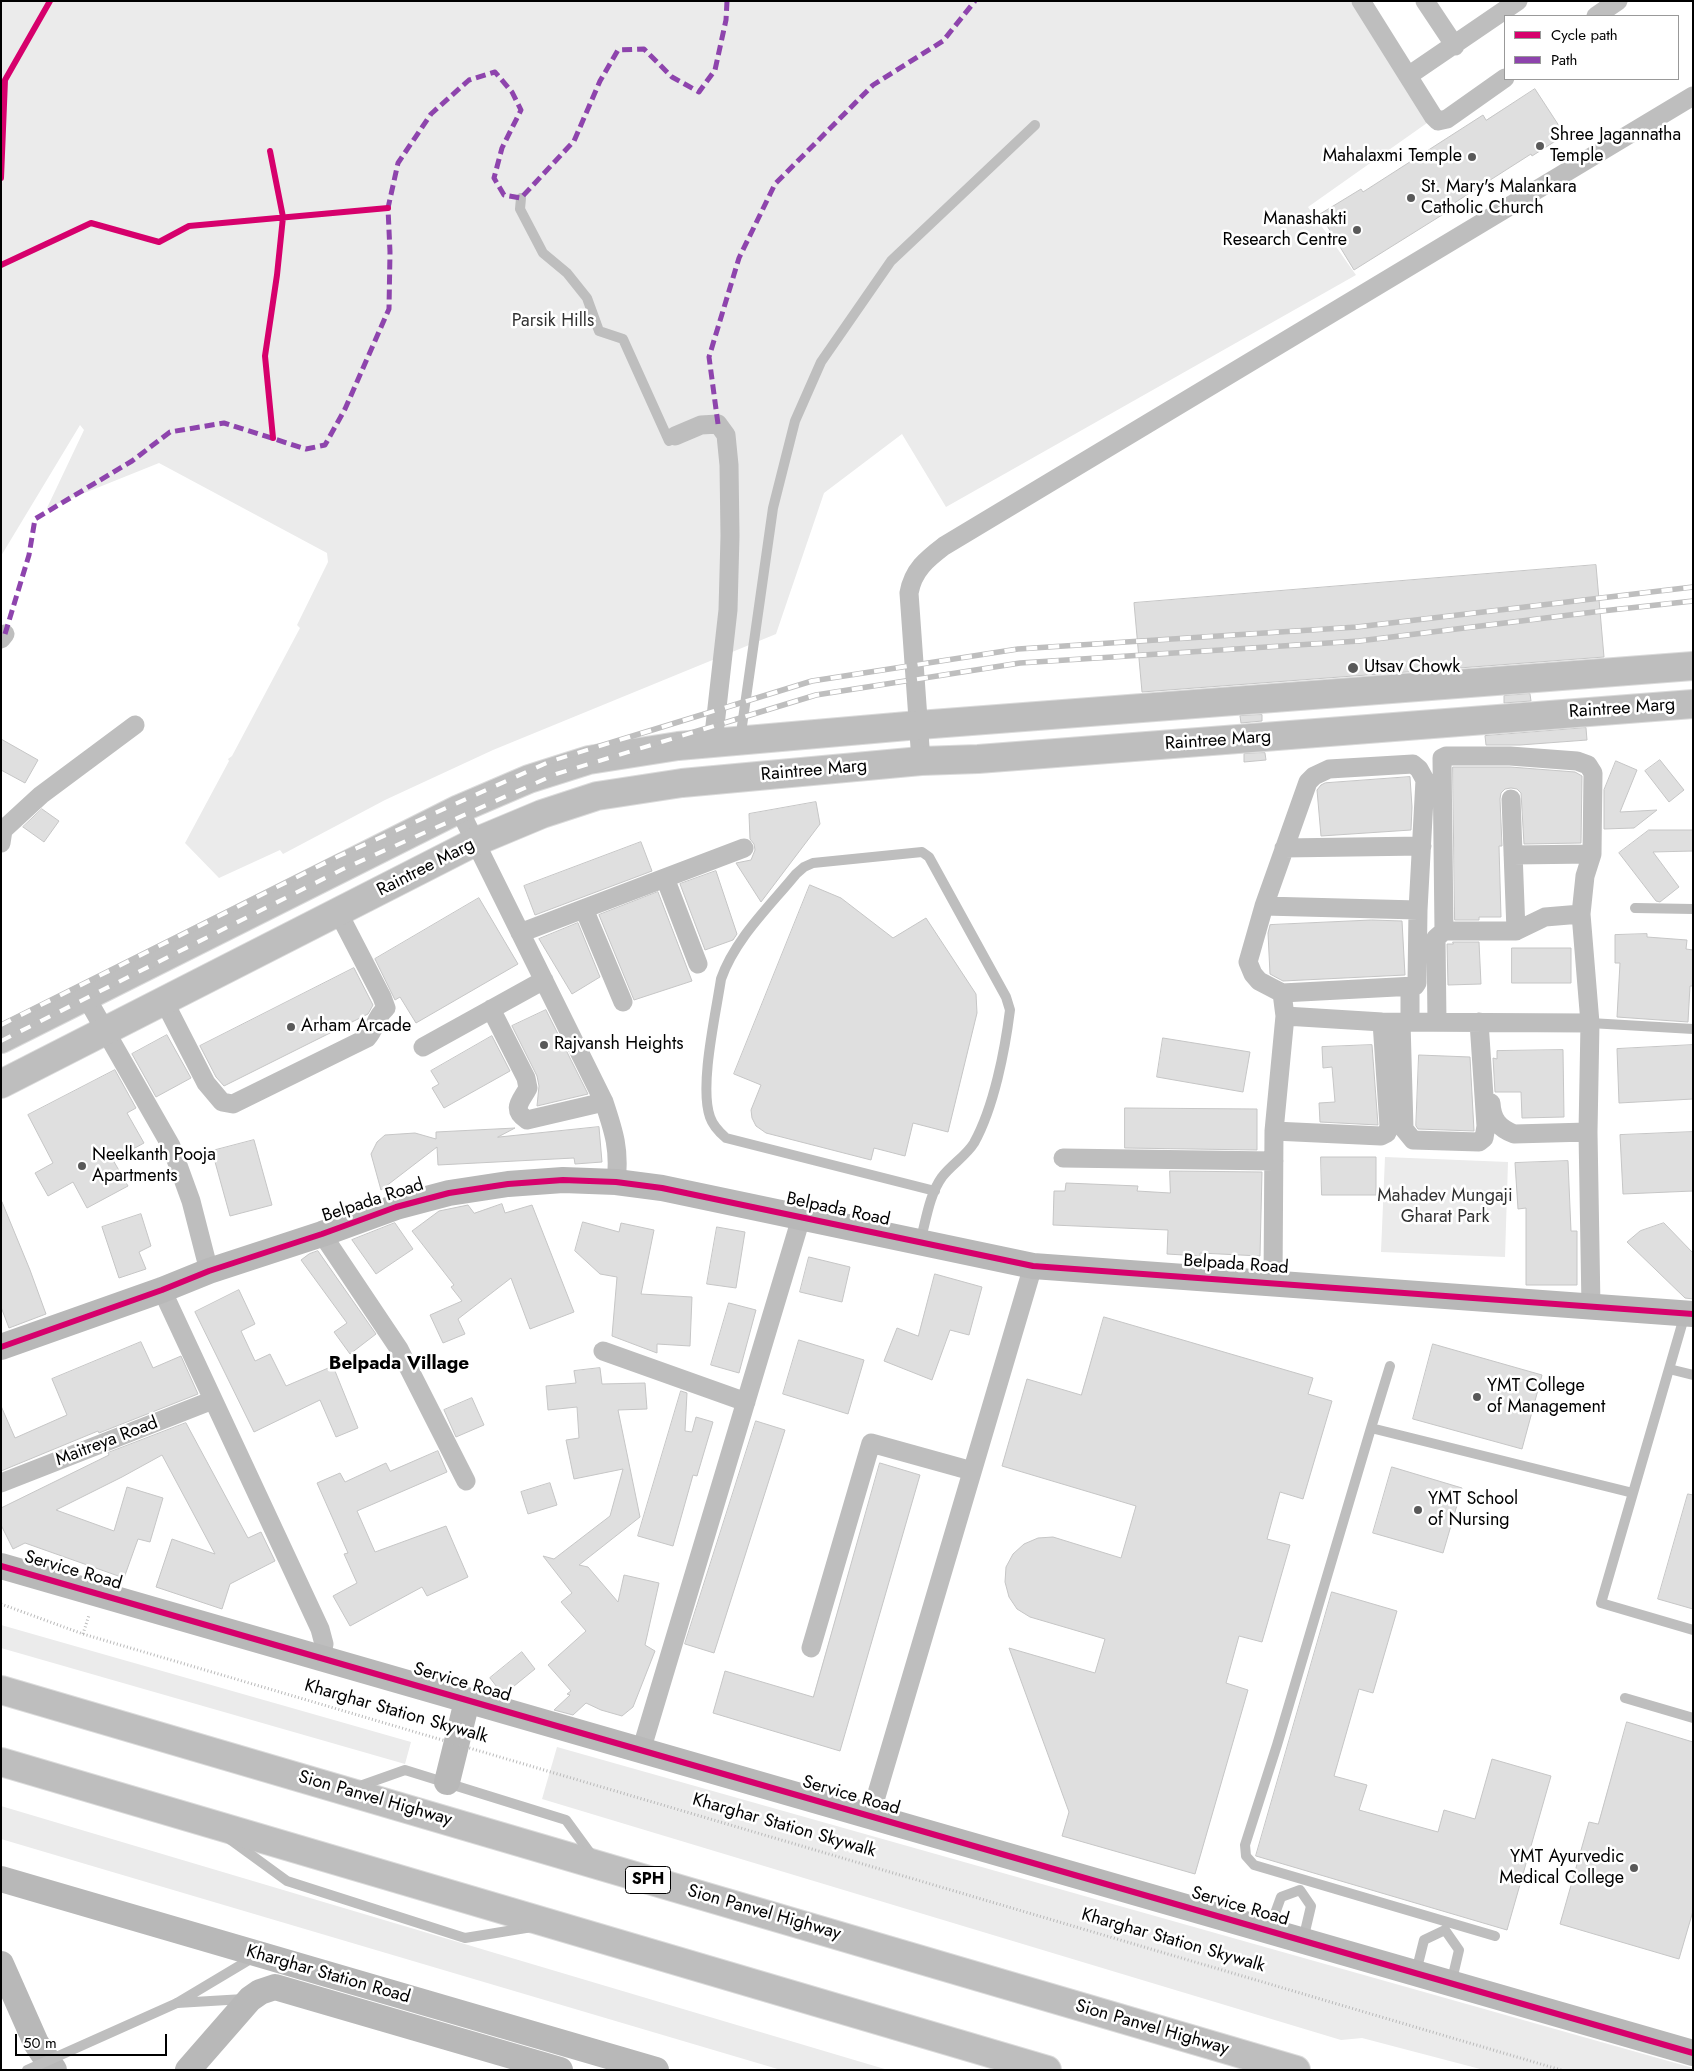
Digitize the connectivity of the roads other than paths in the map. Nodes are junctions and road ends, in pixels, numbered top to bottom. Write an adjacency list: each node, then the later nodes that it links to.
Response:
1 (1361, 1): 7 (street)
2 (1425, 1): 6 (street)
3 (1518, 1): 6 (street)
4 (1618, 1): 5 (street)
5 (1597, 15)
6 (1455, 46): 7 (street)
7 (1408, 76): 8 (street)
8 (1504, 79)
9 (1693, 96): 16 (street)
10 (1035, 125): 17 (lane)
11 (521, 198): 12 (lane)
12 (675, 436): 18 (street)
13 (1693, 666): 16 (main road, Raintree Marg)
14 (1693, 704): 19 (main road, Raintree Marg)
15 (135, 725): 22 (street)
16 (919, 725): 17 (main road, Raintree Marg); 19 (street)
17 (740, 741): 18 (main road, Raintree Marg)
18 (713, 743): 21 (main road, Raintree Marg)
19 (921, 761): 23 (main road, Raintree Marg)
20 (1511, 799): 28 (street)
21 (459, 809): 23 (street); 44 (main road, Raintree Marg)
22 (2, 833)
23 (475, 842): 35 (main road, Raintree Marg); 39 (street)
24 (1422, 846): 26 (street); 26 (street); 34 (street)
25 (744, 848): 29 (street)
26 (1284, 848): 30 (street)
27 (1592, 854): 28 (street); 36 (street); 37 (street)
28 (1513, 855): 38 (street)
29 (665, 878): 32 (street); 40 (street)
30 (1264, 906): 34 (street); 43 (street)
31 (1635, 908): 33 (lane)
32 (584, 909): 39 (street); 46 (street)
33 (1693, 909)
34 (1418, 910): 42 (street)
35 (338, 912): 45 (main road, Raintree Marg); 45 (street)
36 (1581, 914): 38 (street); 53 (street)
37 (1444, 931): 38 (street); 51 (street)
38 (1516, 931)
39 (520, 933): 41 (street)
40 (698, 964)
41 (544, 980): 47 (street); 59 (street)
42 (1410, 987): 43 (street); 50 (street)
43 (1282, 993): 48 (street)
44 (86, 997): 55 (street); 56 (main road, Raintree Marg)
45 (164, 1001): 55 (main road, Raintree Marg)
46 (623, 1002)
47 (492, 1009): 57 (street); 59 (street)
48 (1285, 1016): 49 (street); 61 (street)
49 (1382, 1022): 50 (street); 61 (street)
50 (1406, 1022): 51 (street); 52 (street)
51 (1436, 1022): 52 (street)
52 (1482, 1022): 53 (street); 60 (street)
53 (1590, 1023): 54 (lane); 60 (street)
54 (1693, 1029)
55 (104, 1031): 58 (main road, Raintree Marg); 71 (street)
56 (1, 1039)
57 (423, 1046)
58 (1, 1084)
59 (604, 1102): 65 (street)
60 (1588, 1132): 74 (street)
61 (1274, 1136): 62 (street); 64 (street)
62 (1302, 1142)
63 (1063, 1158): 64 (street)
64 (1274, 1161): 72 (street)
65 (616, 1182): 67 (street, Belpada Road); 68 (street, Belpada Road)
66 (935, 1191): 66 (lane); 69 (lane)
67 (802, 1218): 69 (street, Belpada Road); 82 (street)
68 (322, 1234): 71 (street, Belpada Road); 85 (street)
69 (920, 1242): 70 (street, Belpada Road)
70 (1033, 1266): 72 (street, Belpada Road); 84 (street)
71 (209, 1271): 73 (street, Belpada Road)
72 (1273, 1283): 74 (street, Belpada Road)
73 (162, 1290): 76 (street, Belpada Road); 81 (street)
74 (1591, 1307): 75 (street, Belpada Road)
75 (1689, 1314): 79 (lane)
76 (1, 1347)
77 (603, 1351): 82 (street)
78 (1390, 1366): 83 (lane)
79 (1669, 1369): 80 (lane); 87 (lane)
80 (1693, 1375)
81 (214, 1400): 86 (street, Maitreya Road); 91 (street)
82 (746, 1402): 96 (street)
83 (1371, 1428): 87 (lane); 104 (lane)
84 (972, 1471): 90 (street); 100 (street)
85 (466, 1480)
86 (1, 1483)
87 (1633, 1493): 89 (lane)
88 (1, 1566): 91 (street, Service Road)
89 (1693, 1630)
90 (811, 1648)
91 (321, 1658): 94 (street, Service Road)
92 (1, 1690): 99 (main road, Sion Panvel Highway / SPH)
93 (1625, 1698): 95 (lane)
94 (467, 1701): 96 (street, Service Road); 98 (street)
95 (1693, 1718)
96 (642, 1751): 100 (street, Service Road)
97 (1, 1762): 101 (main road)
98 (447, 1782): 99 (lane); 102 (lane)
99 (346, 1791): 102 (main road, Sion Panvel Highway / SPH)
100 (870, 1816): 108 (street, Service Road)
101 (206, 1822): 106 (main road); 106 (lane)
102 (599, 1865): 124 (main road, Sion Panvel Highway / SPH)
103 (1, 1879): 111 (street, Kharghar Station Road)
104 (1304, 1880): 105 (lane); 107 (lane)
105 (1300, 1890): 108 (lane); 110 (lane)
106 (551, 1924): 123 (main road)
107 (1446, 1926): 109 (lane); 113 (lane); 114 (lane)
108 (1269, 1931): 110 (street, Service Road)
109 (1495, 1936)
110 (1303, 1941): 113 (street, Service Road)
111 (258, 1955): 116 (lane); 122 (street, Kharghar Station Road)
112 (1, 1964): 119 (street)
113 (1415, 1973): 114 (street, Service Road)
114 (1451, 1984): 117 (street, Service Road)
115 (250, 1999): 116 (lane); 120 (street, Kharghar Station Road); 121 (street, Kharghar Station Road)
116 (177, 2003): 118 (lane, bridge)
117 (1693, 2053)
118 (28, 2070)
119 (54, 2070)
120 (188, 2070)
121 (560, 2070)
122 (656, 2070)
123 (1048, 2070)
124 (1296, 2070)

